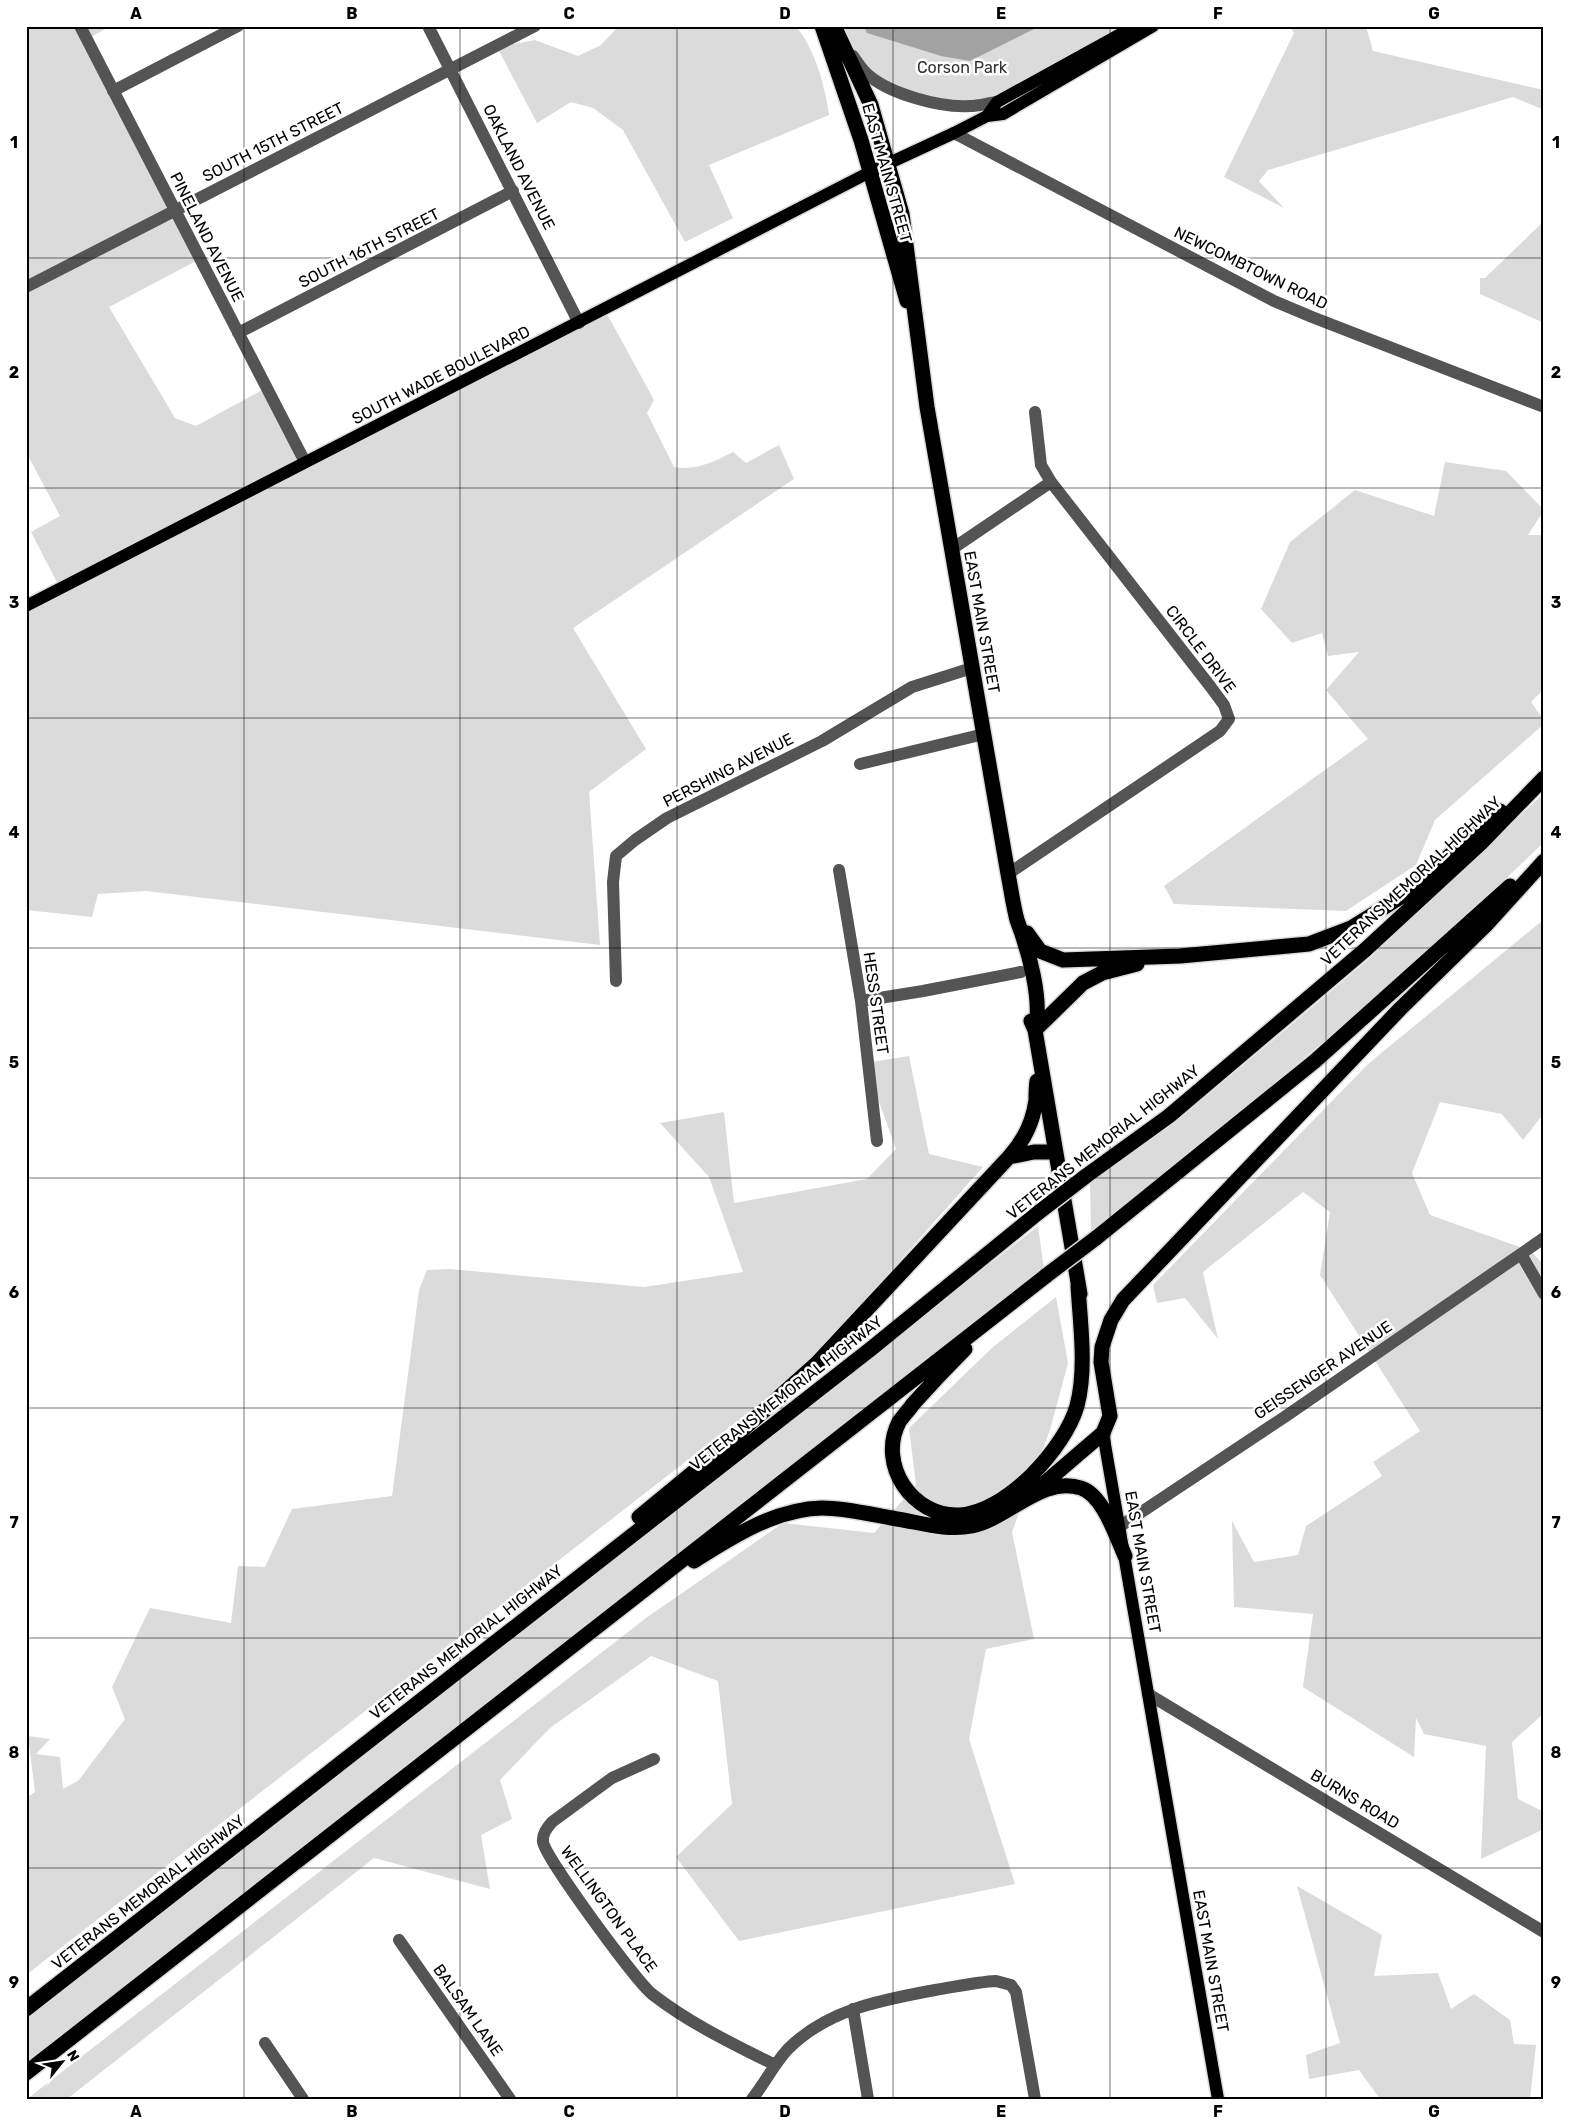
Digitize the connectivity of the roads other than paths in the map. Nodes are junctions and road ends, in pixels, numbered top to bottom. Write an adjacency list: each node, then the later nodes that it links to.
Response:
1 (80, 26): 10 (street, PINELAND AVENUE)
2 (238, 26): 10 (street)
3 (428, 26): 9 (street, OAKLAND AVENUE)
4 (535, 26): 9 (street, SOUTH 15TH STREET)
5 (822, 26): 15 (highway, EAST MAIN STREET)
6 (1135, 26): 11 (main road)
7 (1153, 26): 12 (main road)
8 (837, 32): 11 (street); 14 (highway, EAST MAIN STREET)
9 (451, 70): 16 (street, OAKLAND AVENUE); 17 (street, SOUTH 15TH STREET)
10 (113, 91): 17 (street, PINELAND AVENUE)
11 (997, 102): 12 (main road)
12 (987, 116): 13 (main road, SOUTH WADE BOULEVARD)
13 (954, 134): 14 (main road, SOUTH WADE BOULEVARD); 22 (street, NEWCOMBTOWN ROAD)
14 (889, 163): 15 (main road, SOUTH WADE BOULEVARD); 20 (highway, EAST MAIN STREET)
15 (870, 172): 19 (main road, SOUTH WADE BOULEVARD); 20 (highway, EAST MAIN STREET)
16 (513, 191): 19 (street, OAKLAND AVENUE); 21 (street, SOUTH 16TH STREET)
17 (175, 211): 18 (street, SOUTH 15TH STREET); 21 (street, PINELAND AVENUE)
18 (26, 287)
19 (580, 323): 24 (main road, SOUTH WADE BOULEVARD)
20 (917, 331): 26 (highway, EAST MAIN STREET)
21 (238, 333): 24 (street, PINELAND AVENUE)
22 (1544, 407)
23 (1035, 412): 25 (street)
24 (305, 462): 27 (main road, SOUTH WADE BOULEVARD)
25 (1051, 482): 26 (street); 35 (street, CIRCLE DRIVE)
26 (952, 549): 28 (highway, EAST MAIN STREET)
27 (26, 606)
28 (972, 668): 29 (highway, EAST MAIN STREET); 39 (street, PERSHING AVENUE)
29 (984, 734): 30 (street); 35 (highway, EAST MAIN STREET)
30 (860, 764)
31 (1544, 777): 37 (highway); 55 (highway, VETERANS MEMORIAL HIGHWAY, bridge)
32 (1544, 853): 50 (highway, bridge)
33 (1544, 861): 51 (highway)
34 (840, 870): 40 (street, HESS STREET)
35 (1008, 874): 36 (highway, EAST MAIN STREET)
36 (1017, 918): 37 (highway); 38 (highway, EAST MAIN STREET); 41 (highway, EAST MAIN STREET)
37 (1180, 956): 41 (highway)
38 (1021, 972): 40 (street); 41 (highway, EAST MAIN STREET)
39 (616, 981)
40 (860, 1001): 43 (street, HESS STREET)
41 (1035, 1030): 42 (highway, EAST MAIN STREET)
42 (1040, 1059): 44 (highway, EAST MAIN STREET); 45 (highway)
43 (877, 1141)
44 (1055, 1152): 45 (highway); 48 (highway, EAST MAIN STREET)
45 (1009, 1158): 55 (highway)
46 (1544, 1238): 47 (street, GEISSENGER AVENUE)
47 (1521, 1254): 49 (street); 53 (street, GEISSENGER AVENUE)
48 (1078, 1285): 50 (highway); 51 (highway, EAST MAIN STREET)
49 (1544, 1294)
50 (1008, 1305): 56 (highway)
51 (1103, 1433): 52 (highway); 53 (main road, EAST MAIN STREET)
52 (1026, 1499): 54 (highway); 56 (highway)
53 (1119, 1527): 54 (main road, EAST MAIN STREET)
54 (1124, 1556): 57 (main road, EAST MAIN STREET)
55 (518, 1624): 61 (highway, VETERANS MEMORIAL HIGHWAY)
56 (544, 1667): 65 (highway)
57 (1148, 1694): 59 (street, BURNS ROAD); 71 (main road, EAST MAIN STREET)
58 (654, 1759): 64 (street, WELLINGTON PLACE)
59 (1544, 1932)
60 (398, 1940): 67 (street, BALSAM LANE)
61 (26, 2008)
62 (853, 2009): 64 (street); 69 (street); 70 (street)
63 (265, 2043): 66 (street)
64 (775, 2065): 68 (street)
65 (26, 2073)
66 (303, 2099)
67 (510, 2099)
68 (752, 2099)
69 (868, 2099)
70 (1035, 2099)
71 (1218, 2099)

